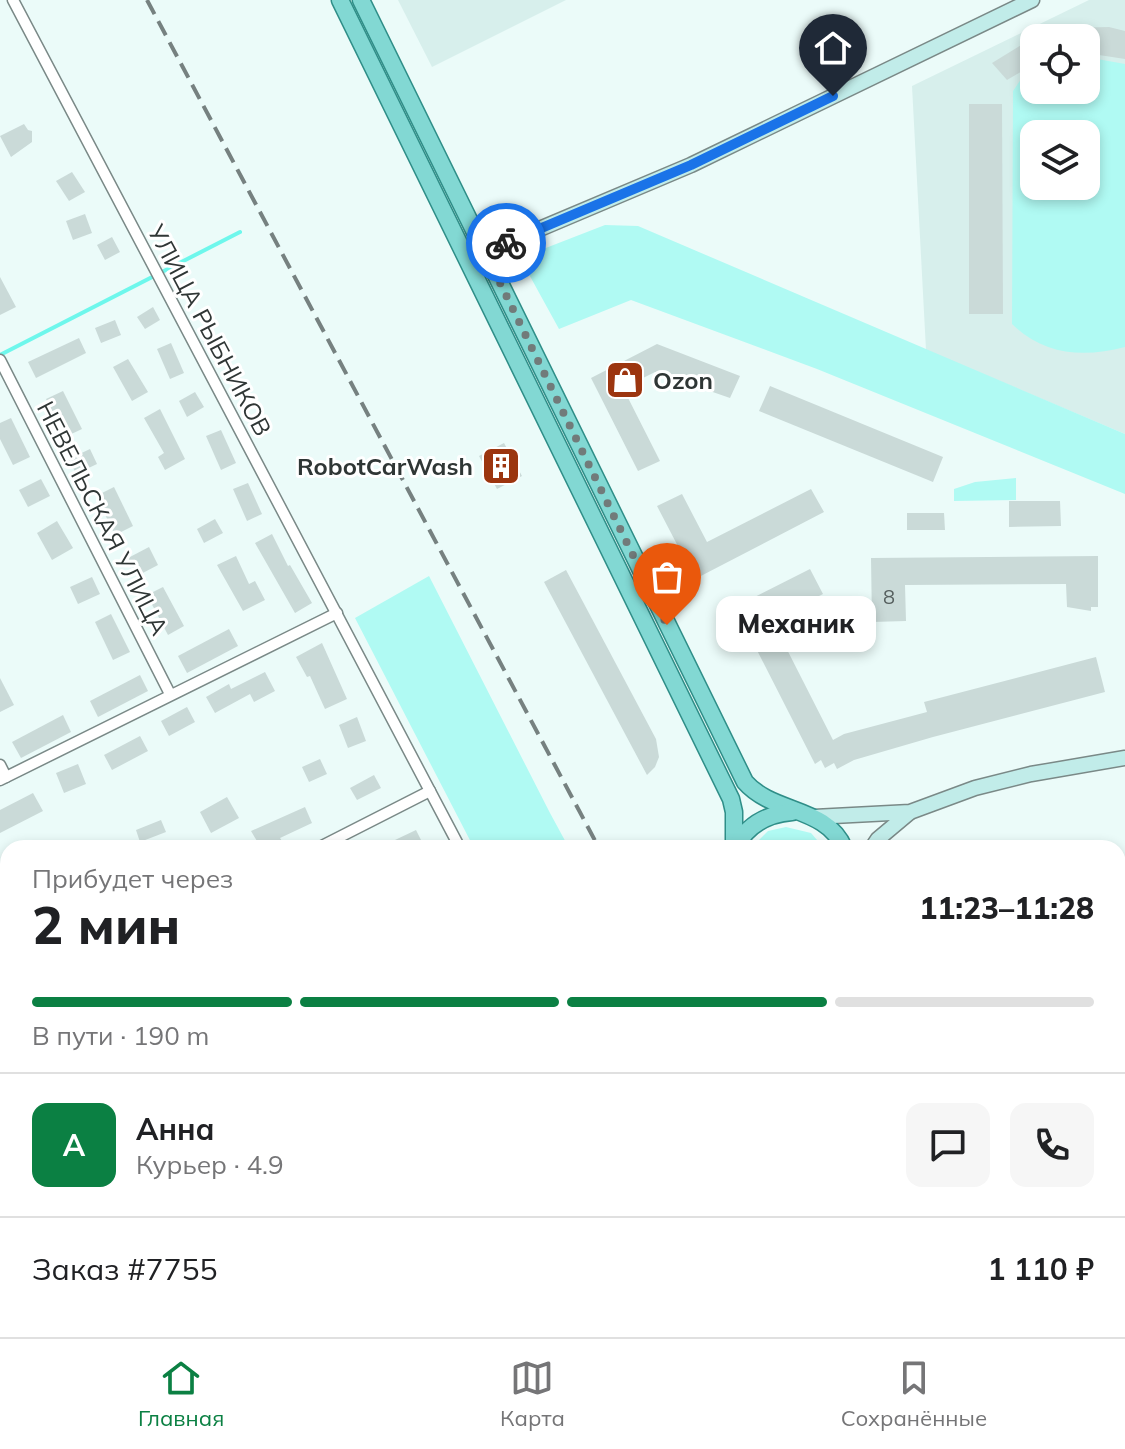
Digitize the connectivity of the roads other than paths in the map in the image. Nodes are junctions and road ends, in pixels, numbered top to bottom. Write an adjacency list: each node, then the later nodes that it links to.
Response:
1 (13, 0): 7 (street, УЛИЦА РЫБНИКОВ)
2 (340, 0): 18 (main road)
3 (361, 0): 5 (main road)
4 (1032, 0): 5 (main road)
5 (485, 252): 13 (main road)
6 (0, 360): 8 (street, НЕВЕЛЬСКАЯ УЛИЦА)
7 (337, 613): 8 (street); 12 (street, УЛИЦА РЫБНИКОВ)
8 (170, 694): 11 (street)
9 (1125, 758): 14 (main road)
10 (0, 765): 11 (street)
11 (3, 779)
12 (430, 791): 16 (street); 17 (street, УЛИЦА РЫБНИКОВ)
13 (793, 812): 15 (main road); 19 (main road)
14 (910, 812): 15 (main road); 21 (main road)
15 (814, 817): 20 (main road)
16 (334, 840)
17 (456, 840)
18 (735, 840)
19 (741, 840)
20 (839, 840)
21 (877, 840)

